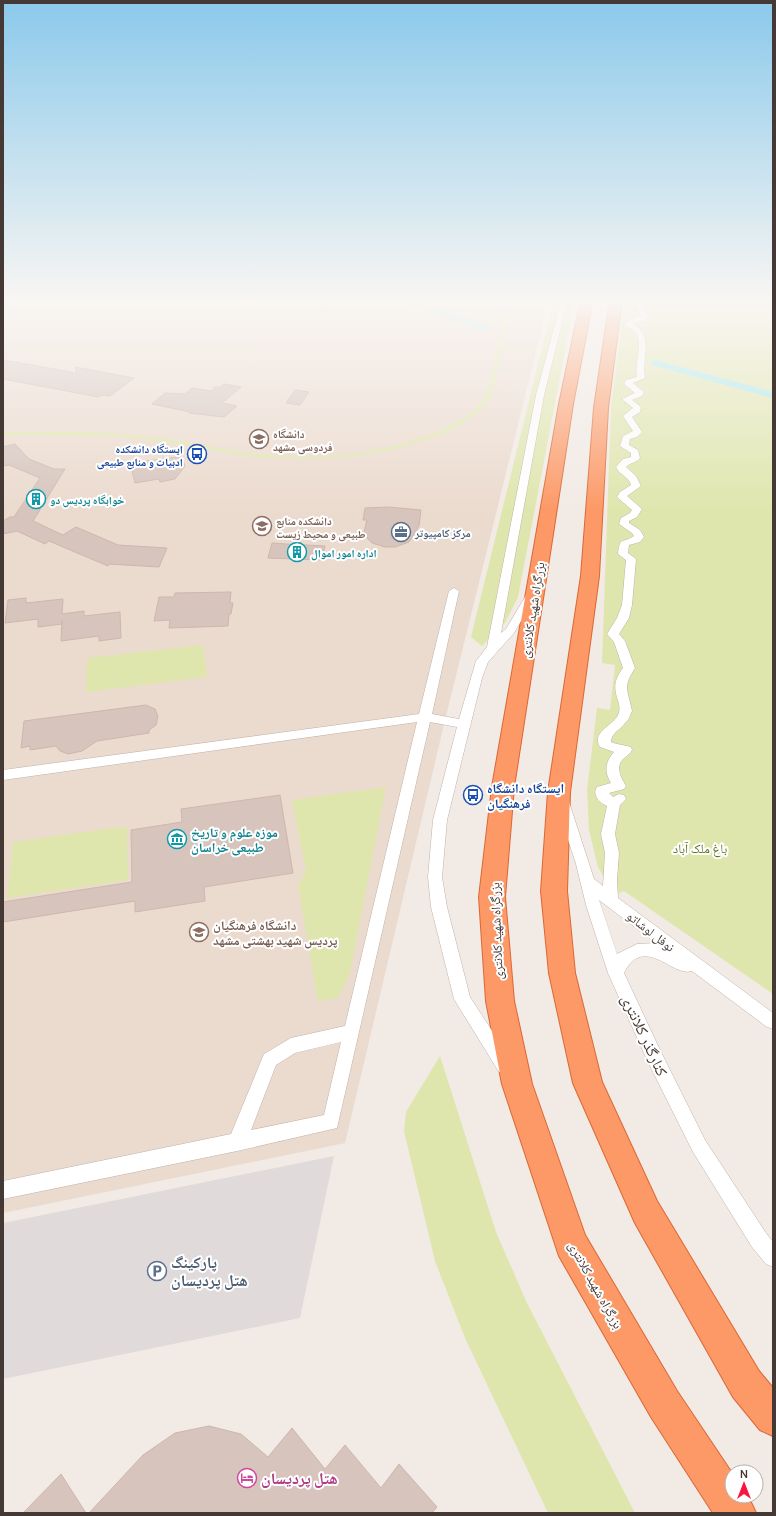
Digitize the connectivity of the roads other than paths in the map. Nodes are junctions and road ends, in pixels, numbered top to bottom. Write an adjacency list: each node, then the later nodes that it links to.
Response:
1 (547, 370): 7 (street)
2 (573, 370): 5 (highway, بزرگراه شهید کلانتری)
3 (606, 370): 11 (highway)
4 (639, 370): 13 (street)
5 (536, 587): 7 (street); 18 (highway, بزرگراه شهید کلانتری)
6 (454, 591): 8 (street)
7 (493, 648): 9 (street)
8 (425, 717): 9 (street); 10 (street); 17 (street)
9 (463, 724): 18 (street)
10 (3, 775)
11 (559, 792): 12 (street, کنارگذر کلانتری); 22 (highway)
12 (587, 882): 13 (street, نوفل لوشاتو); 14 (street, کنارگذر کلانتری)
13 (611, 900): 15 (street, نوفل لوشاتو)
14 (616, 973): 15 (street, نوفل لوشاتو); 21 (street, کنارگذر کلانتری)
15 (715, 980): 16 (street, نوفل لوشاتو)
16 (773, 1022)
17 (352, 1032): 19 (street); 19 (street)
18 (517, 1084): 23 (highway, بزرگراه شهید کلانتری)
19 (237, 1142): 20 (street)
20 (3, 1190)
21 (773, 1257)
22 (773, 1417)
23 (736, 1513)

